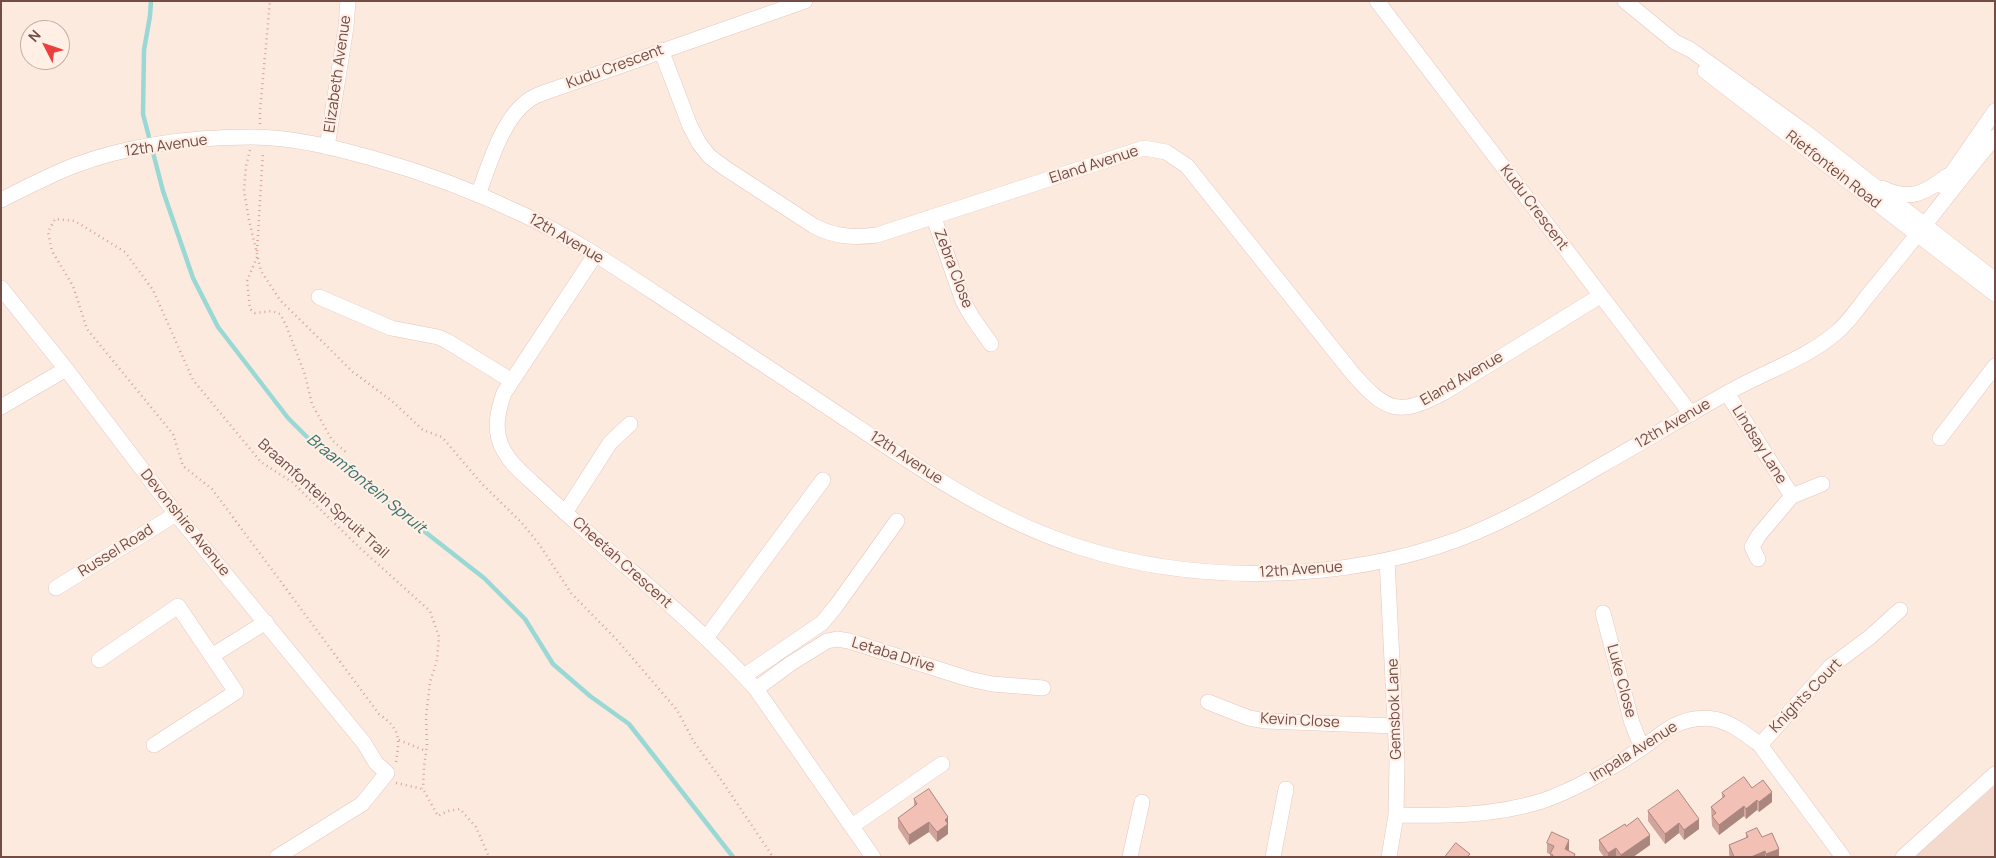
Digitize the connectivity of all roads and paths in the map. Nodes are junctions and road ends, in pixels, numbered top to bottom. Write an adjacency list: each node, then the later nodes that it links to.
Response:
1 (348, 1): 10 (street, Elizabeth Avenue)
2 (805, 1): 6 (street, Kudu Crescent)
3 (1376, 1): 22 (street, Kudu Crescent)
4 (1625, 1): 5 (street, Rietfontein Road)
5 (1676, 42): 12 (street, Rietfontein Road); 16 (street, Rietfontein Road)
6 (661, 50): 13 (street, Kudu Crescent); 15 (street, Eland Avenue)
7 (1995, 110): 11 (street, 12th Avenue)
8 (1995, 137): 16 (street, 12th Avenue)
9 (251, 143): 10 (street, 12th Avenue); 14 (street, 12th Avenue); 18 (path)
10 (327, 147): 13 (street, 12th Avenue)
11 (1954, 171): 12 (street); 16 (street, 12th Avenue)
12 (1856, 173): 16 (street, Rietfontein Road)
13 (478, 195): 17 (street, 12th Avenue)
14 (1, 200)
15 (934, 218): 22 (street, Eland Avenue); 24 (street, Zebra Close)
16 (1917, 228): 19 (street, Rietfontein Road); 21 (street, Rietfontein Road); 28 (street, 12th Avenue)
17 (595, 255): 27 (street, Cheetah Crescent); 41 (street, 12th Avenue)
18 (257, 256): 33 (path); 69 (path)
19 (1995, 280)
20 (1, 288): 26 (street, Devonshire Avenue)
21 (1995, 294)
22 (1600, 296): 30 (street, Kudu Crescent)
23 (318, 297): 27 (street)
24 (991, 344)
25 (1995, 366): 32 (street)
26 (66, 370): 29 (street); 38 (street, Devonshire Avenue)
27 (512, 380): 37 (street, Cheetah Crescent)
28 (1727, 393): 30 (street, 12th Avenue); 36 (street, Lindsay Lane)
29 (1, 407)
30 (1691, 414): 41 (street, 12th Avenue)
31 (630, 424): 37 (street)
32 (1940, 438)
33 (348, 454)
34 (822, 480): 46 (street)
35 (1822, 484): 36 (street, Lindsay Lane)
36 (1792, 496): 40 (street, Lindsay Lane)
37 (565, 513): 46 (street, Cheetah Crescent)
38 (176, 514): 42 (street, Russel Road); 45 (street, Devonshire Avenue)
39 (897, 521): 49 (street)
40 (1758, 558)
41 (1387, 560): 53 (street, Gemsbok Lane)
42 (56, 588)
43 (1900, 610): 56 (street, Knights Court)
44 (1604, 613): 57 (street, Luke Close)
45 (266, 622): 47 (street); 60 (street, Devonshire Avenue)
46 (706, 638): 49 (street, Cheetah Crescent)
47 (213, 656): 48 (street); 55 (street)
48 (99, 660)
49 (744, 676): 51 (street, Cheetah Crescent)
50 (1043, 688): 51 (street, Letaba Drive)
51 (756, 689): 66 (street, Cheetah Crescent)
52 (1208, 702): 53 (street, Kevin Close)
53 (1395, 726): 65 (street, Gemsbok Lane)
54 (399, 740): 58 (path); 58 (path, Braamfontein Spruit Trail); 60 (path)
55 (154, 745)
56 (1760, 745): 57 (street, Impala Avenue); 74 (street, Impala Avenue)
57 (1642, 748): 65 (street, Impala Avenue)
58 (426, 751): 63 (path, Braamfontein Spruit Trail)
59 (942, 764): 66 (street)
60 (391, 771): 63 (path); 67 (street)
61 (1995, 774): 75 (street)
62 (1286, 788): 72 (street)
63 (423, 789): 68 (path)
64 (1142, 802): 71 (street)
65 (1396, 815): 73 (street, Gemsbok Lane)
66 (852, 826): 70 (street, Cheetah Crescent)
67 (277, 857)
68 (489, 857)
69 (773, 857)
70 (873, 857)
71 (1130, 857)
72 (1273, 857)
73 (1388, 857)
74 (1843, 857)
75 (1903, 857)

